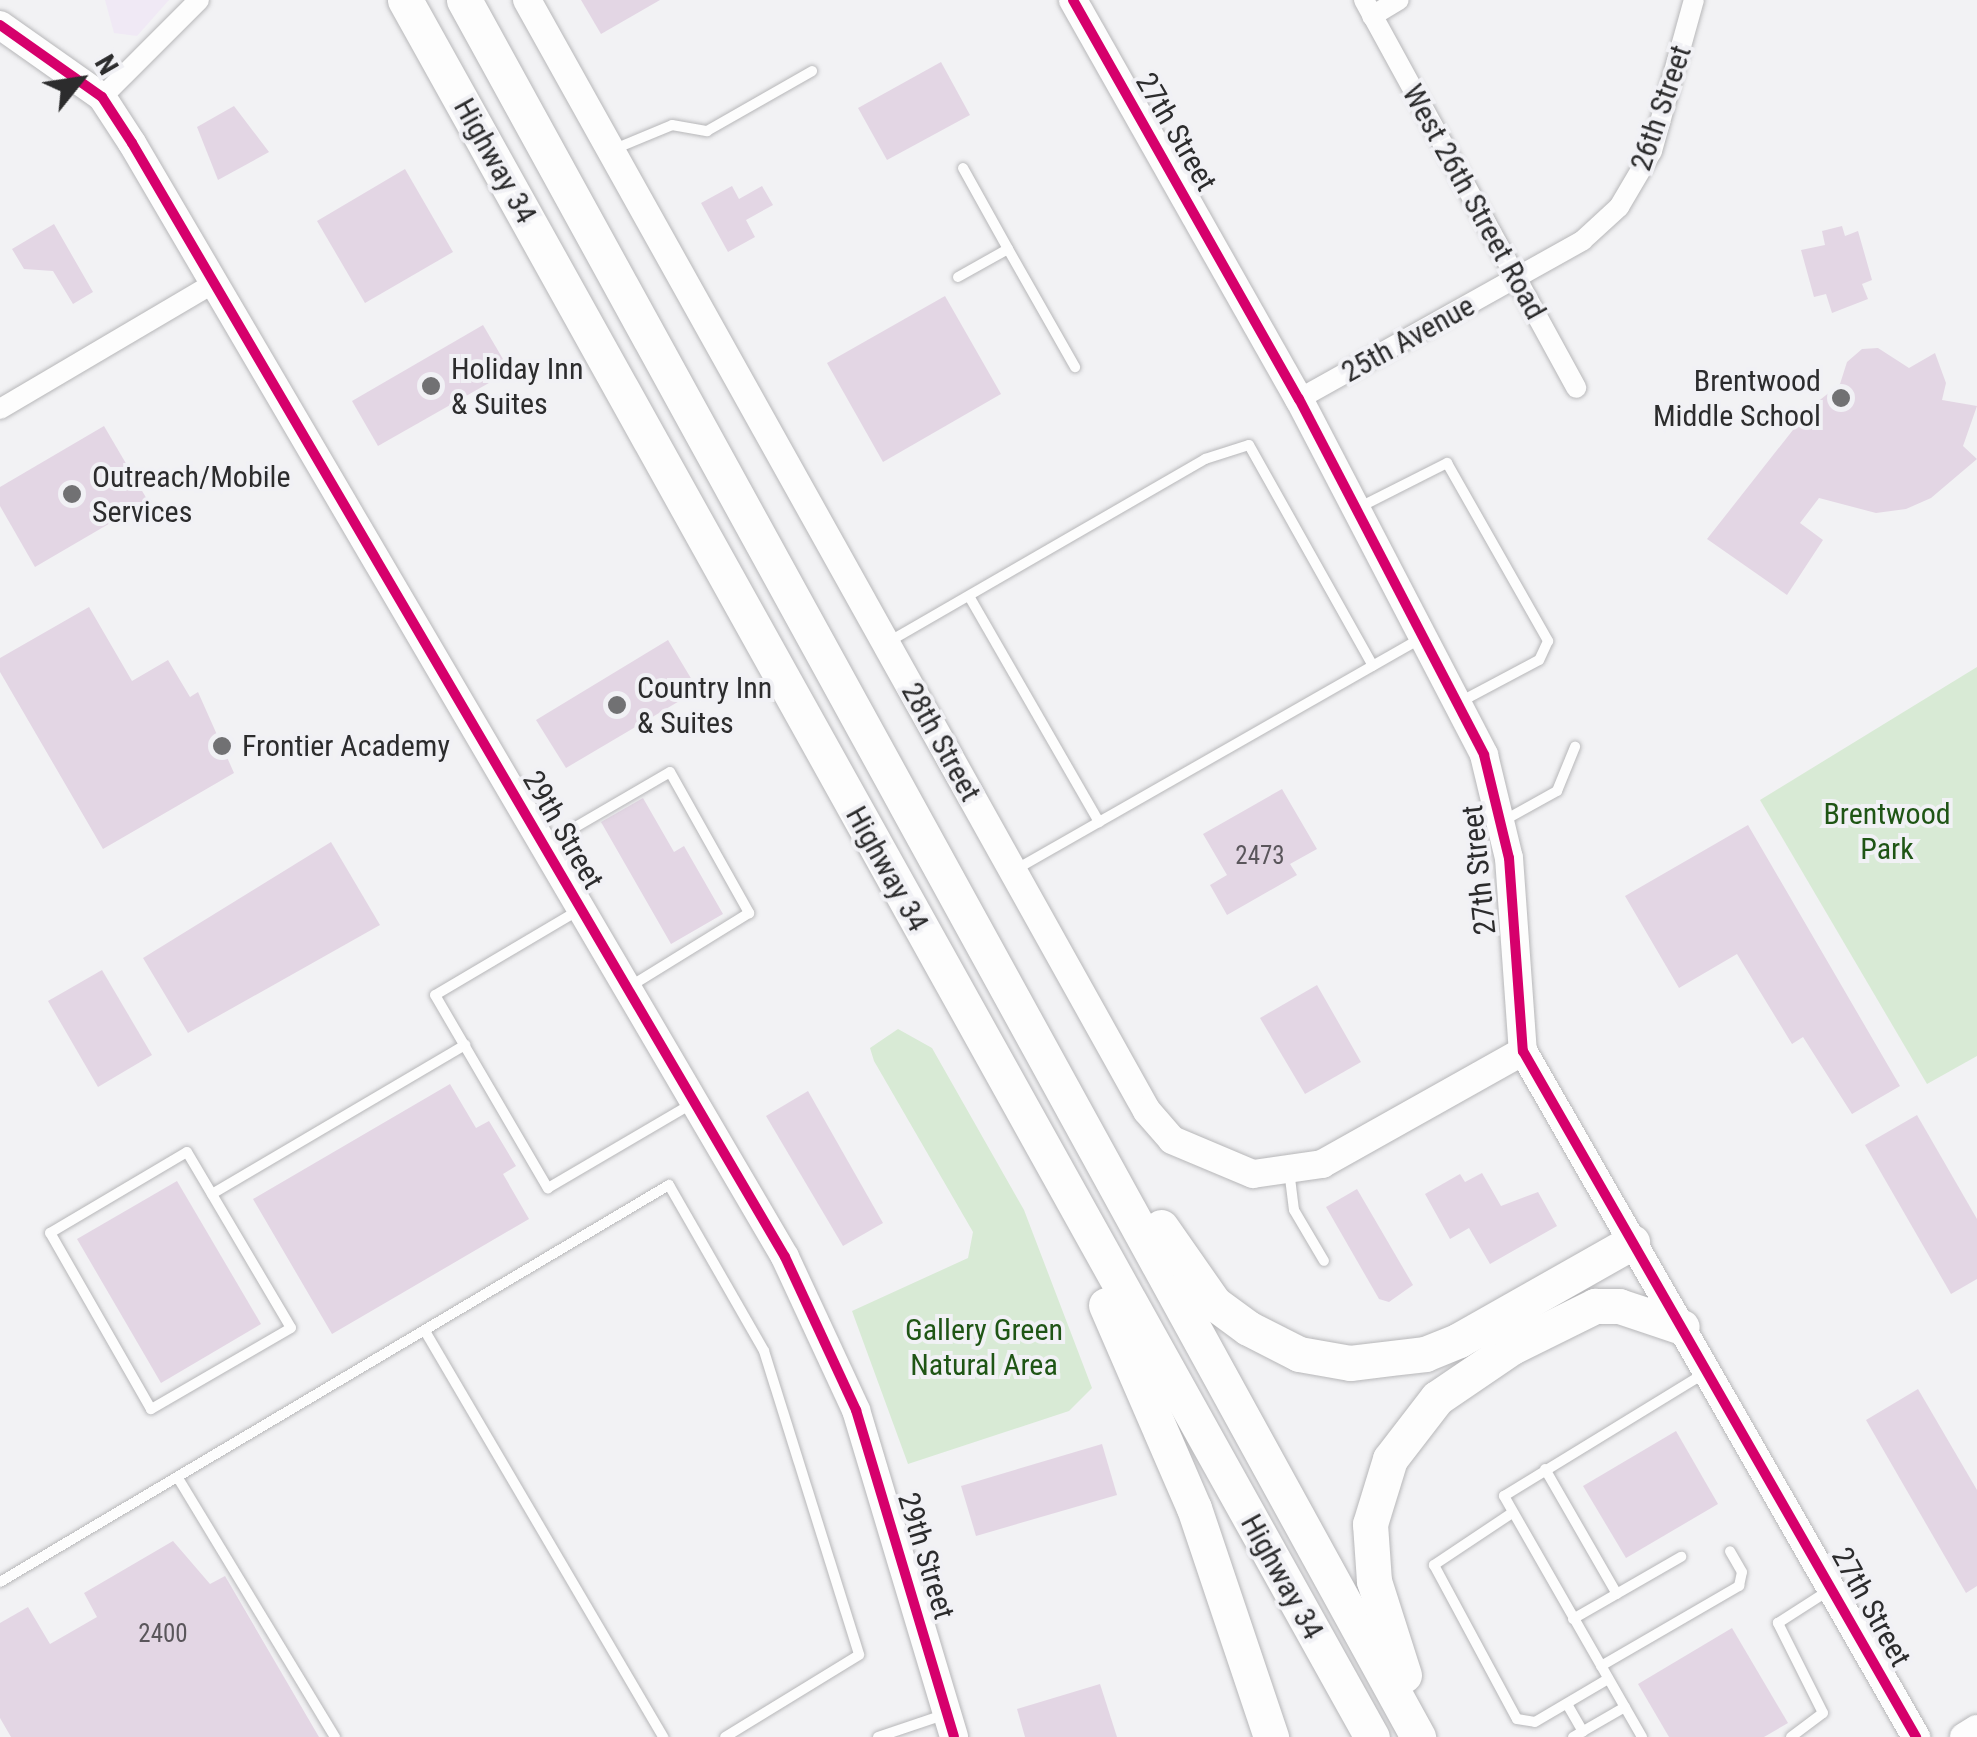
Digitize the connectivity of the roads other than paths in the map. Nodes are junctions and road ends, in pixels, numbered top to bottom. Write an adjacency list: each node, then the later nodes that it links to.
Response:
1 (198, 0): 11 (street)
2 (405, 0): 38 (highway, Highway 34)
3 (464, 0): 39 (highway, Highway 34)
4 (527, 0): 12 (street, 28th Street)
5 (1073, 0): 20 (street, 27th Street)
6 (1399, 0): 8 (street, West 26th Street Road)
7 (1694, 0): 16 (street, 26th Street)
8 (1368, 8): 16 (street, West 26th Street Road)
9 (0, 25): 11 (street, 29th Street)
10 (812, 72): 12 (lane)
11 (102, 97): 17 (street, 29th Street)
12 (611, 150): 25 (street, 28th Street)
13 (963, 168): 14 (lane)
14 (1008, 249): 15 (lane); 18 (lane)
15 (958, 276)
16 (1517, 278): 19 (street, West 26th Street Road); 20 (street, 25th Avenue)
17 (212, 284): 21 (street); 31 (street, 29th Street)
18 (1075, 367)
19 (1576, 388)
20 (1299, 400): 22 (street, 27th Street)
21 (0, 409)
22 (1357, 508): 24 (street, 27th Street); 27 (lane)
23 (970, 596): 25 (lane); 26 (lane); 30 (lane)
24 (1425, 636): 26 (lane); 27 (street, 27th Street)
25 (886, 643): 32 (street, 28th Street)
26 (1373, 666): 30 (lane)
27 (1460, 702): 29 (street, 27th Street)
28 (1574, 747): 29 (lane)
29 (1502, 821): 36 (street, 27th Street)
30 (1099, 822): 32 (lane)
31 (543, 846): 33 (street, 29th Street); 34 (lane)
32 (1013, 871): 40 (street, 28th Street)
33 (580, 910): 34 (street, 29th Street); 35 (lane)
34 (626, 990): 37 (street, 29th Street)
35 (465, 1045): 37 (lane); 41 (lane)
36 (1522, 1050): 40 (street, 28th Street); 42 (street, 27th Street)
37 (693, 1103): 61 (street, 29th Street)
38 (1022, 1112): 68 (highway); 69 (highway, Highway 34)
39 (1078, 1120): 42 (highway); 70 (highway, Highway 34)
40 (1289, 1169): 43 (lane)
41 (212, 1194): 41 (lane)
42 (1638, 1251): 44 (street, 27th Street); 46 (highway)
43 (1324, 1261)
44 (1682, 1328): 46 (highway); 47 (street, 27th Street)
45 (424, 1331): 49 (lane); 66 (lane); 67 (lane)
46 (1512, 1347): 71 (highway)
47 (1707, 1371): 48 (lane); 54 (street, 27th Street)
48 (1545, 1469): 50 (lane); 55 (lane)
49 (178, 1478): 53 (lane); 65 (lane)
50 (1512, 1513): 56 (lane); 59 (lane)
51 (1730, 1551): 57 (lane)
52 (1681, 1557): 55 (lane)
53 (0, 1582)
54 (1832, 1589): 73 (lane); 74 (street, 27th Street)
55 (1618, 1594): 56 (lane)
56 (1573, 1619): 57 (lane)
57 (1600, 1666): 58 (lane)
58 (1608, 1679): 59 (lane); 60 (lane)
59 (1567, 1704): 63 (lane)
60 (1624, 1707): 63 (lane); 72 (lane)
61 (950, 1726): 64 (lane)
62 (1977, 1729): 75 (street)
63 (1578, 1734)
64 (884, 1735)
65 (335, 1737)
66 (663, 1737)
67 (725, 1737)
68 (1271, 1737)
69 (1372, 1737)
70 (1418, 1737)
71 (1426, 1737)
72 (1642, 1737)
73 (1791, 1737)
74 (1916, 1737)
75 (1964, 1737)

